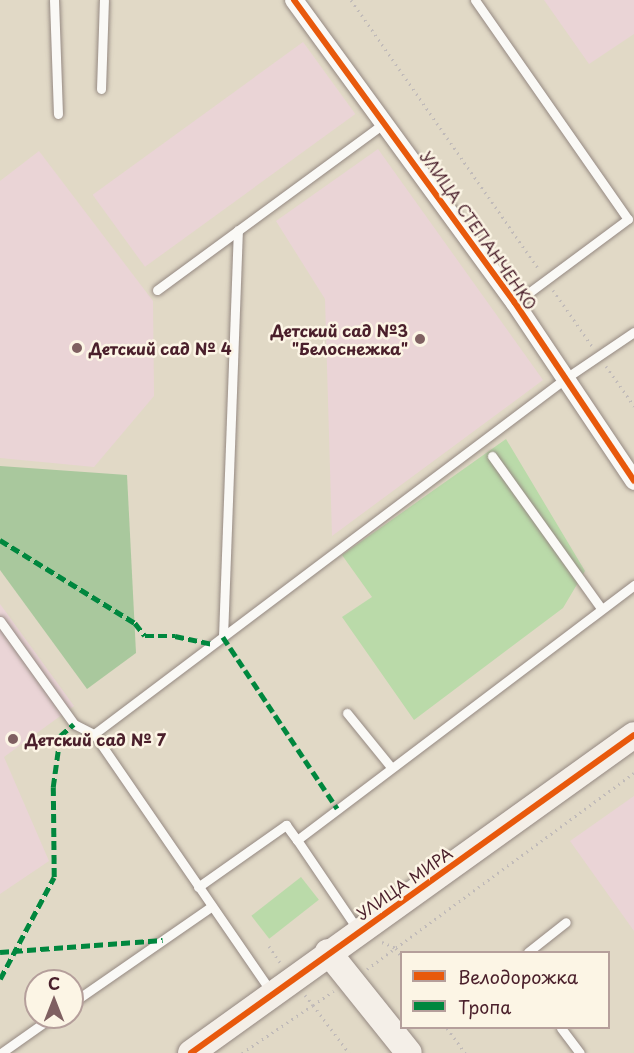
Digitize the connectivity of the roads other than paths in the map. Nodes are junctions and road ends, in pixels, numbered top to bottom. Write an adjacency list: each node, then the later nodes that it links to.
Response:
1 (54, 0): 6 (lane)
2 (104, 0): 5 (lane)
3 (294, 0): 7 (street, УЛИЦА СТЕПАНЧЕНКО)
4 (475, 0): 10 (lane)
5 (101, 89)
6 (58, 114)
7 (386, 122): 8 (lane); 10 (street, УЛИЦА СТЕПАНЧЕНКО)
8 (237, 230): 9 (lane); 18 (lane)
9 (157, 290)
10 (515, 303): 12 (street, УЛИЦА СТЕПАНЧЕНКО)
11 (634, 332): 12 (lane)
12 (566, 378): 14 (street, УЛИЦА СТЕПАНЧЕНКО); 18 (lane)
13 (492, 456): 16 (lane)
14 (634, 482)
15 (634, 585): 16 (lane)
16 (601, 608): 22 (lane)
17 (0, 621): 20 (lane)
18 (223, 637): 20 (lane)
19 (347, 713): 22 (lane)
20 (94, 734): 24 (lane)
21 (634, 735): 27 (street, УЛИЦА МИРА)
22 (390, 766): 23 (lane)
23 (297, 840): 24 (lane); 27 (lane)
24 (198, 887): 25 (lane)
25 (212, 906): 30 (lane); 31 (lane)
26 (566, 922): 28 (lane)
27 (359, 931): 29 (street, УЛИЦА МИРА)
28 (529, 951)
29 (328, 952): 30 (street, УЛИЦА МИРА); 36 (street)
30 (282, 987): 35 (street, УЛИЦА МИРА)
31 (84, 995)
32 (35, 1029): 34 (lane)
33 (562, 1029): 37 (lane)
34 (1, 1053)
35 (191, 1053)
36 (408, 1053)
37 (580, 1053)

